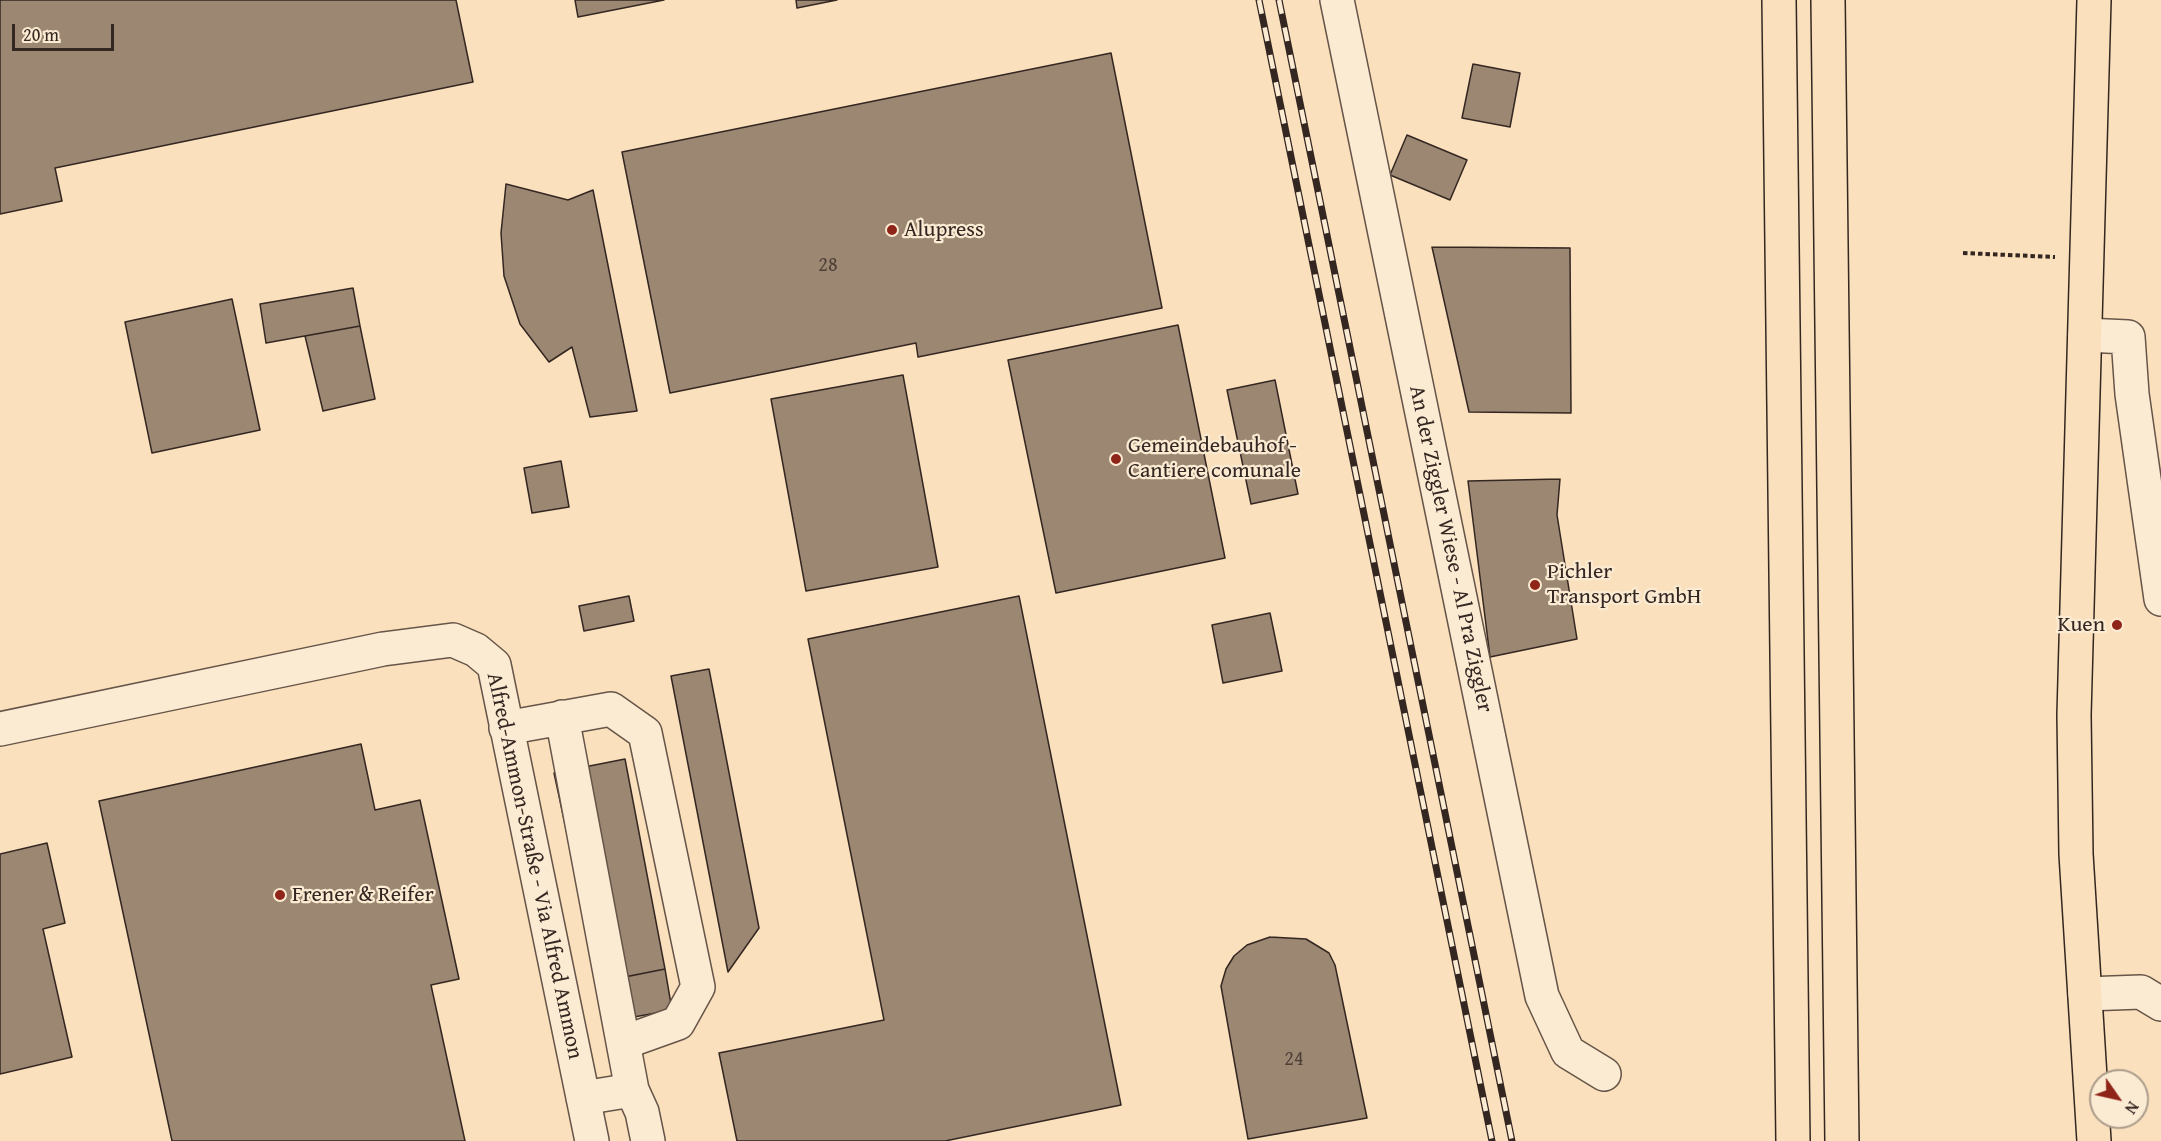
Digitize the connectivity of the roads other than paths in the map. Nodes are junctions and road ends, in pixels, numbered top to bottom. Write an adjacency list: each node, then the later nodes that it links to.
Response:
1 (1337, 0): 13 (street, An der Ziggler Wiese - Al Pra Ziggler)
2 (1779, 0): 18 (main road)
3 (1828, 0): 19 (main road)
4 (2094, 0): 5 (main road)
5 (2085, 335): 6 (street); 10 (main road)
6 (2161, 598)
7 (562, 717): 8 (street); 12 (street); 12 (street)
8 (506, 728): 9 (street, Alfred-Ammon-Straße - Via Alfred Ammon); 15 (street, Alfred-Ammon-Straße - Via Alfred Ammon)
9 (0, 729)
10 (2085, 993): 11 (street); 20 (main road)
11 (2161, 1004)
12 (625, 1042): 14 (street)
13 (1604, 1074)
14 (632, 1090): 15 (street); 17 (street)
15 (583, 1098): 16 (street, Alfred-Ammon-Straße - Via Alfred Ammon)
16 (592, 1141)
17 (648, 1141)
18 (1793, 1141)
19 (1842, 1141)
20 (2094, 1141)

